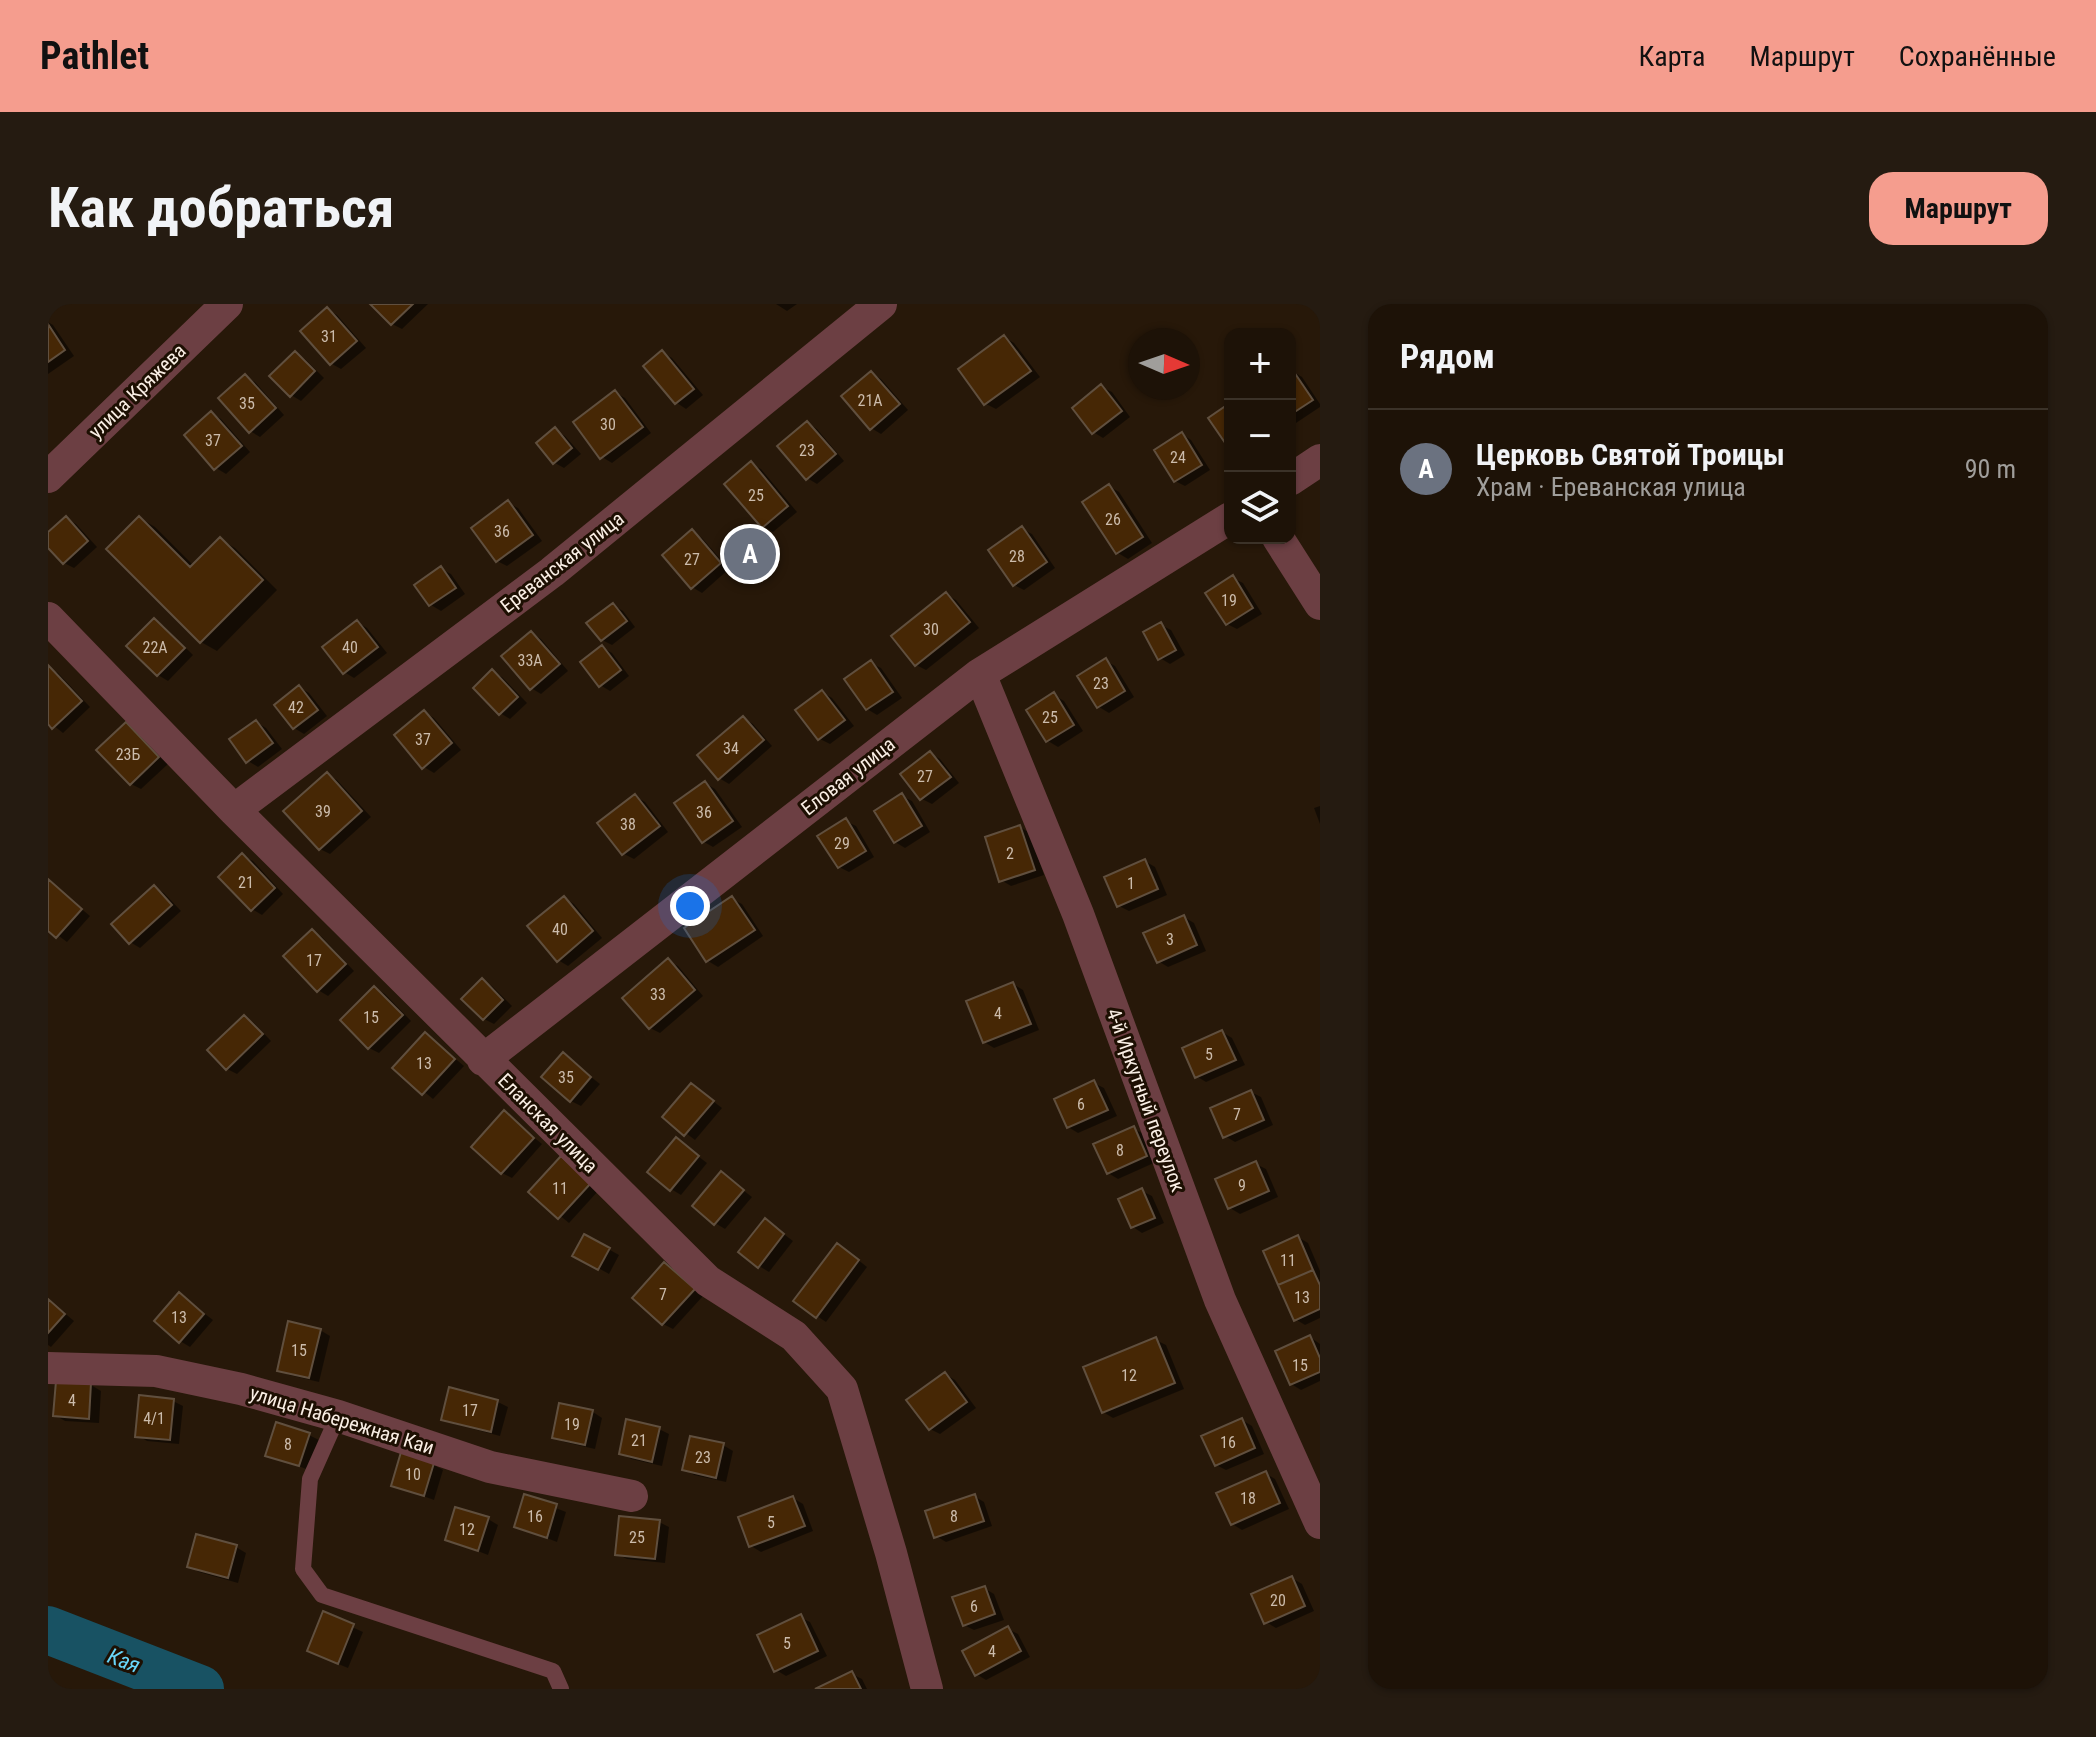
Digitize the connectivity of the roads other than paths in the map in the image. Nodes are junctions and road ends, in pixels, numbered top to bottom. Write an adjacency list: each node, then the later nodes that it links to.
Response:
1 (227, 304): 5 (street, улица Кряжева)
2 (881, 304): 11 (street, Ереванская улица)
3 (1320, 460): 4 (street)
4 (1296, 476)
5 (48, 477)
6 (1224, 522): 10 (street, Еловая улица)
7 (1282, 544): 8 (street)
8 (1320, 604)
9 (48, 618): 11 (street, Еланская улица)
10 (980, 674): 12 (street, Еловая улица); 16 (street, 4-й Иркутный переулок)
11 (234, 810): 12 (street, Еланская улица)
12 (483, 1060): 18 (street, Еланская улица)
13 (48, 1368): 14 (street, улица Набережная Каи)
14 (338, 1416): 15 (street, улица Набережная Каи); 17 (lane)
15 (632, 1496)
16 (1320, 1523)
17 (561, 1689)
18 (927, 1689)

